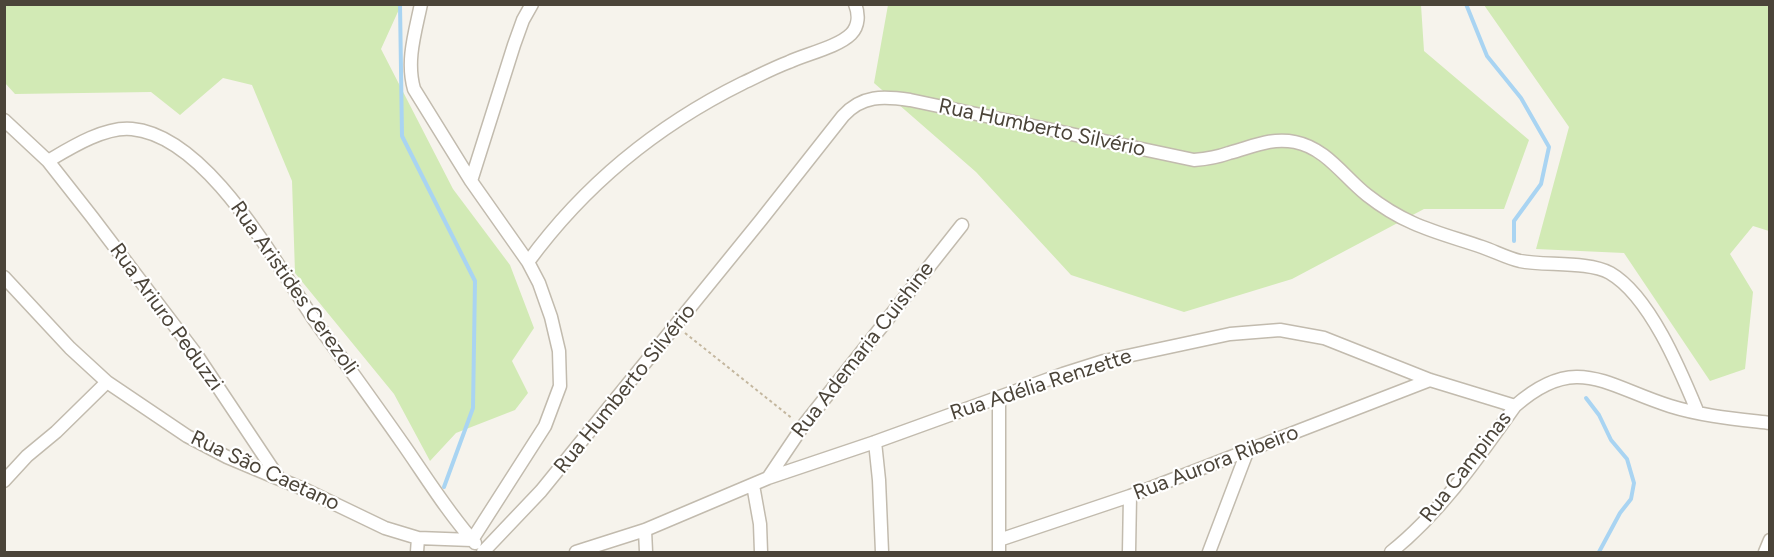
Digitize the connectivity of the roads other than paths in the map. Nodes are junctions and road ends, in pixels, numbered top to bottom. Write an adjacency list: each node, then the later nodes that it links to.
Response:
1 (421, 4): 6 (street)
2 (532, 4): 6 (street)
3 (855, 4): 8 (street)
4 (4, 120): 5 (street, Rua Ariuro Peduzzi)
5 (48, 161): 19 (street, Rua Ariuro Peduzzi); 25 (street, Rua Aristides Cerezoli)
6 (471, 181): 8 (street)
7 (962, 225): 20 (street, Rua Ademaria Cuishine)
8 (528, 262): 25 (street)
9 (4, 277): 11 (street, Rua São Caetano)
10 (1430, 380): 12 (street, Rua Adélia Renzette); 13 (street, Rua Adélia Renzette); 17 (street, Rua Aurora Ribeiro)
11 (107, 382): 18 (street); 19 (street, Rua São Caetano)
12 (999, 397): 16 (street, Rua Adélia Renzette); 27 (street)
13 (1515, 406): 14 (street, Rua Campinas); 36 (street, Rua Campinas)
14 (1698, 413): 15 (street, Rua Campinas); 29 (street, Rua Humberto Silvério)
15 (1770, 423)
16 (875, 442): 20 (street, Rua Adélia Renzette); 33 (street)
17 (1247, 452): 22 (street, Rua Aurora Ribeiro); 35 (street)
18 (7, 474)
19 (278, 478): 24 (street, Rua São Caetano)
20 (768, 478): 21 (street, Rua Adélia Renzette)
21 (753, 485): 23 (street, Rua Adélia Renzette); 32 (street)
22 (1130, 496): 27 (street, Rua Aurora Ribeiro); 34 (street)
23 (645, 530): 30 (street, Rua Adélia Renzette); 31 (street)
24 (418, 538): 25 (street, Rua São Caetano); 28 (street)
25 (472, 540): 29 (street, Rua Aristides Cerezoli)
26 (1770, 540): 37 (street)
27 (999, 546)
28 (417, 552)
29 (482, 552)
30 (576, 552)
31 (646, 552)
32 (761, 552)
33 (882, 552)
34 (1129, 552)
35 (1209, 552)
36 (1391, 552)
37 (1765, 552)

